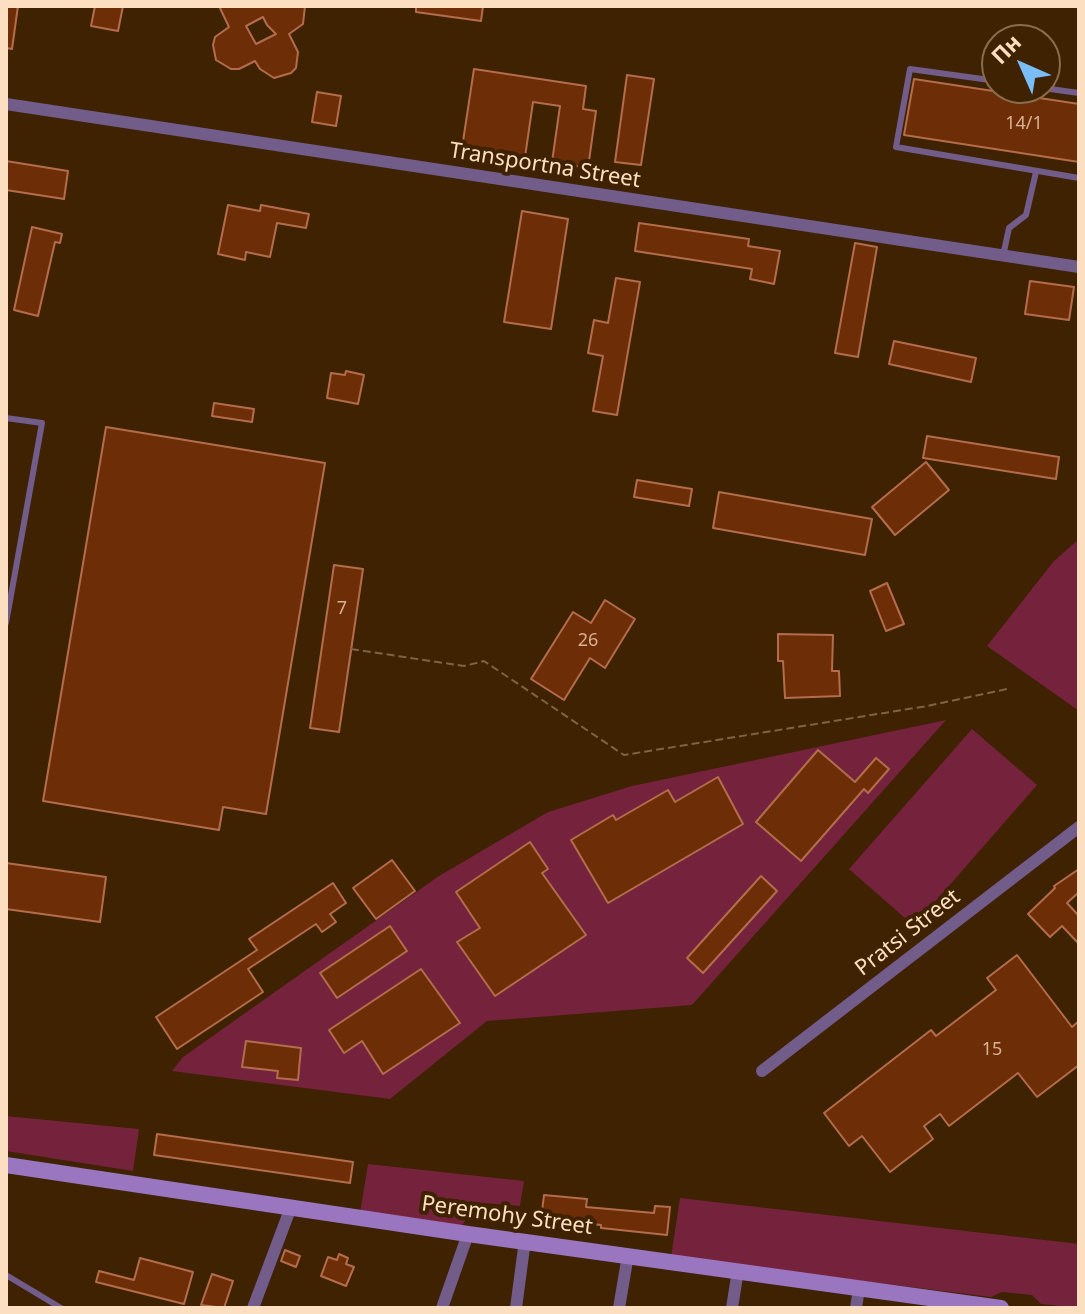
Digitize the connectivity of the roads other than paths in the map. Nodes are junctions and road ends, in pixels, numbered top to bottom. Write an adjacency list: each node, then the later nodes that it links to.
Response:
1 (981, 79): 3 (lane)
2 (6, 104): 5 (street, Transportna Street)
3 (1036, 172): 4 (lane); 5 (lane)
4 (1079, 178)
5 (1003, 256): 6 (street, Transportna Street)
6 (1079, 267)
7 (6, 418): 8 (lane)
8 (6, 623)
9 (1079, 827): 10 (street, Pratsi Street)
10 (762, 1071)
11 (6, 1165): 12 (main road, Peremohy Street)
12 (291, 1207): 13 (main road, Peremohy Street); 20 (street)
13 (468, 1234): 14 (main road, Peremohy Street); 21 (street)
14 (525, 1240): 15 (main road, Peremohy Street); 22 (street)
15 (628, 1255): 16 (main road, Peremohy Street); 23 (street)
16 (738, 1270): 18 (main road, Peremohy Street); 24 (street)
17 (6, 1275): 19 (lane)
18 (859, 1288): 25 (street); 26 (main road, Peremohy Street)
19 (61, 1308)
20 (253, 1308)
21 (442, 1308)
22 (516, 1308)
23 (619, 1308)
24 (732, 1308)
25 (856, 1308)
26 (992, 1308): 27 (main road, Peremohy Street)
27 (1001, 1308)

